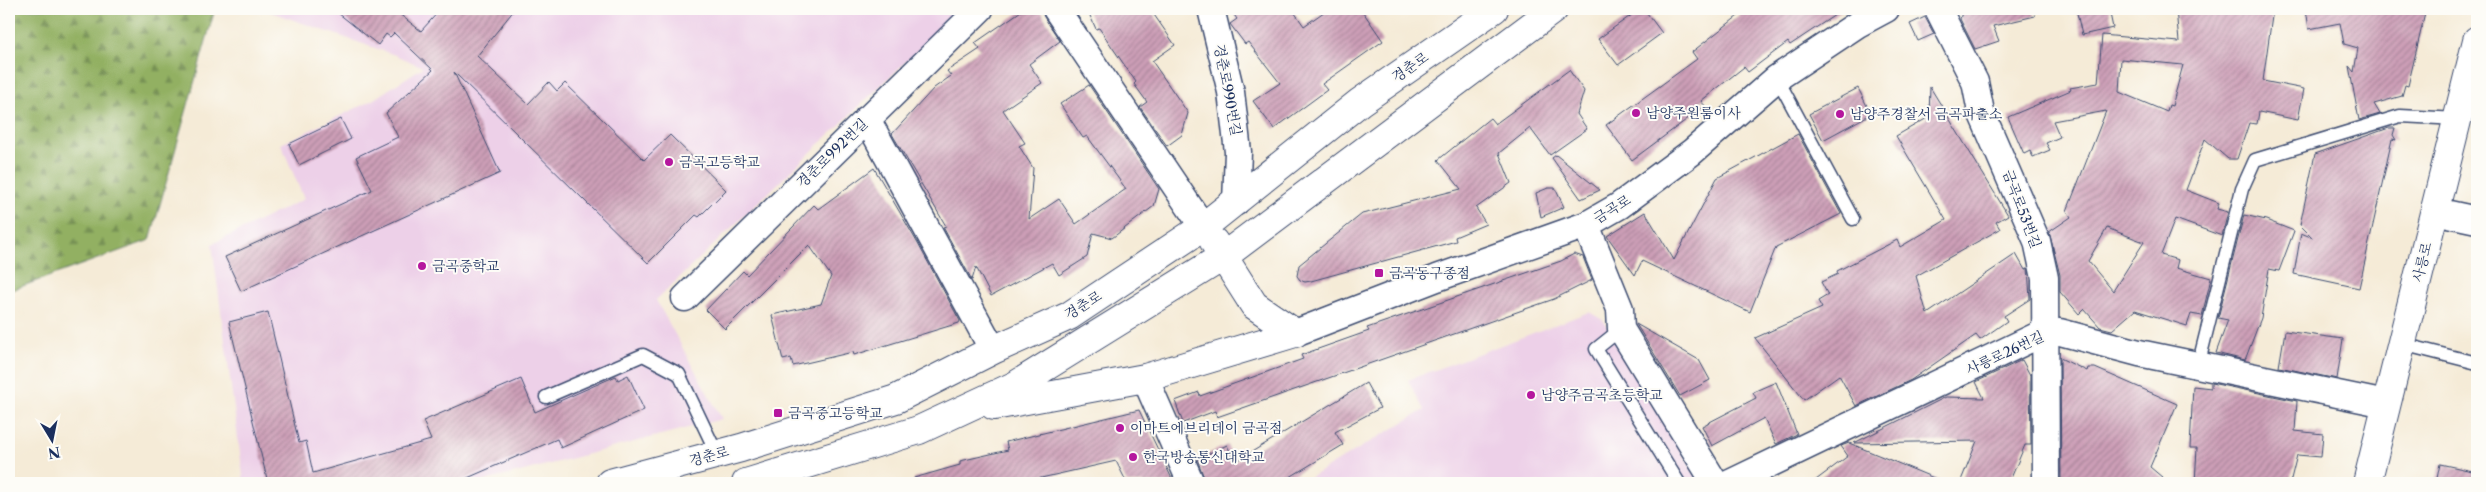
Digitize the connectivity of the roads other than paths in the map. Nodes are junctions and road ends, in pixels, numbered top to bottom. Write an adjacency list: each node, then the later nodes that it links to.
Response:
1 (980, 9): 10 (street, 경춘로992번길)
2 (1056, 9): 17 (street)
3 (1211, 9): 12 (street, 경춘로990번길)
4 (1494, 9): 12 (street, 경춘로)
5 (1554, 9): 18 (street)
6 (1886, 9): 9 (street, 금곡로)
7 (1938, 9): 21 (street, 금곡로53번길)
8 (2477, 40): 11 (street, 사릉로)
9 (1778, 78): 14 (lane); 16 (street, 금곡로)
10 (867, 119): 19 (street, 경춘로992번길); 24 (street)
11 (2458, 119): 13 (street, 사릉로); 26 (lane)
12 (1236, 202): 17 (street, 경춘로)
13 (2434, 212): 15 (street); 23 (street, 사릉로)
14 (1853, 218)
15 (2477, 220)
16 (1586, 225): 20 (street); 22 (street, 금곡로)
17 (1203, 227): 18 (street); 24 (street, 경춘로)
18 (1224, 256): 22 (street); 30 (street)
19 (686, 298)
20 (1621, 329): 35 (lane); 36 (street)
21 (2045, 332): 26 (street, 사릉로26번길); 37 (street, 사릉로26번길); 38 (street, 금곡로53번길)
22 (1295, 333): 27 (street)
23 (2402, 344): 25 (lane); 29 (street, 사릉로)
24 (993, 350): 31 (street, 경춘로)
25 (2477, 362)
26 (2198, 366): 29 (street, 사릉로26번길)
27 (1145, 378): 30 (street); 34 (street)
28 (546, 397): 31 (lane)
29 (2386, 404): 39 (street, 사릉로)
30 (956, 413): 33 (street)
31 (717, 454): 32 (street, 경춘로)
32 (610, 483)
33 (746, 483)
34 (1191, 483)
35 (1680, 483)
36 (1715, 483)
37 (1730, 483)
38 (2046, 483)
39 (2367, 483)

